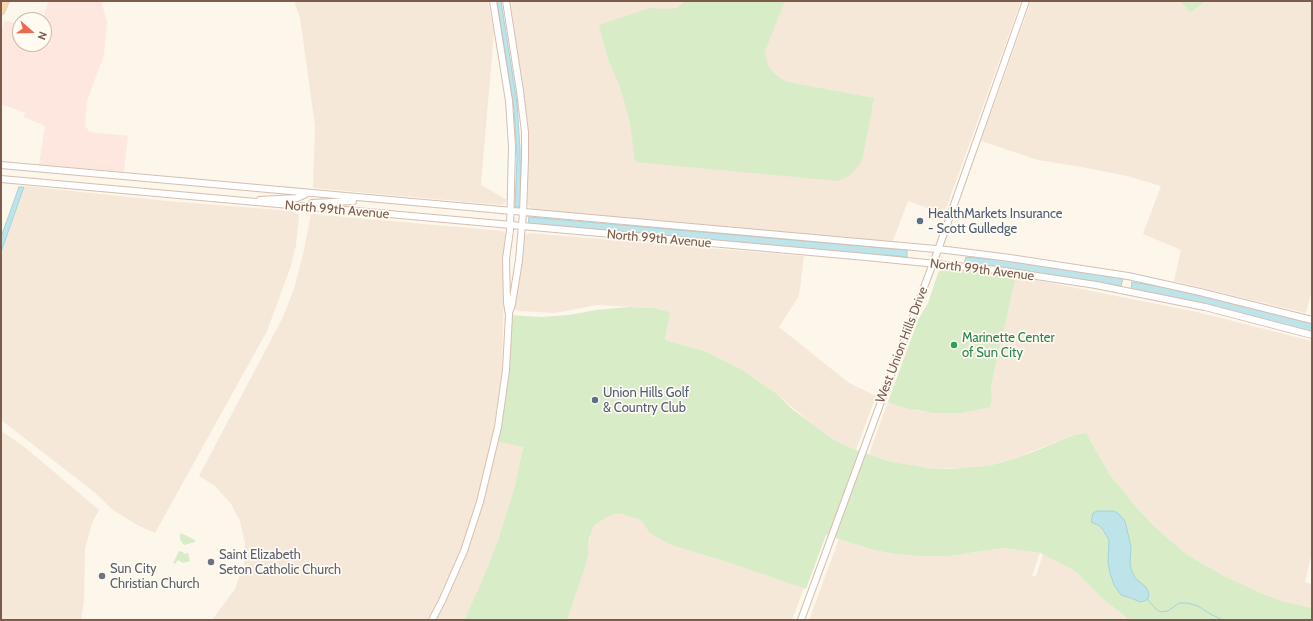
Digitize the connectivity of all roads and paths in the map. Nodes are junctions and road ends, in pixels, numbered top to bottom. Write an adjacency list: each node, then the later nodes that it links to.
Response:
1 (5, 1): 5 (main road)
2 (493, 1): 14 (main road)
3 (506, 1): 15 (main road)
4 (1026, 1): 18 (main road, West Union Hills Drive)
5 (1, 11)
6 (1, 165): 7 (main road, North 99th Avenue)
7 (12, 166): 9 (main road); 10 (main road, North 99th Avenue)
8 (1, 179): 9 (main road, North 99th Avenue)
9 (10, 180): 12 (main road, North 99th Avenue)
10 (307, 194): 11 (main road, North 99th Avenue); 12 (main road)
11 (371, 199): 13 (main road); 14 (main road, North 99th Avenue)
12 (245, 202): 13 (main road, North 99th Avenue)
13 (306, 207): 16 (main road, North 99th Avenue)
14 (511, 212): 15 (main road, North 99th Avenue); 16 (main road)
15 (523, 212): 17 (main road); 18 (main road, North 99th Avenue)
16 (510, 225): 17 (main road, North 99th Avenue); 20 (main road)
17 (522, 226): 19 (main road, North 99th Avenue); 20 (main road)
18 (938, 250): 19 (main road, West Union Hills Drive); 21 (main road, North 99th Avenue)
19 (933, 264): 22 (main road, North 99th Avenue); 24 (main road, West Union Hills Drive)
20 (509, 315): 23 (main road)
21 (1312, 320)
22 (1312, 335)
23 (432, 620)
24 (801, 620)

